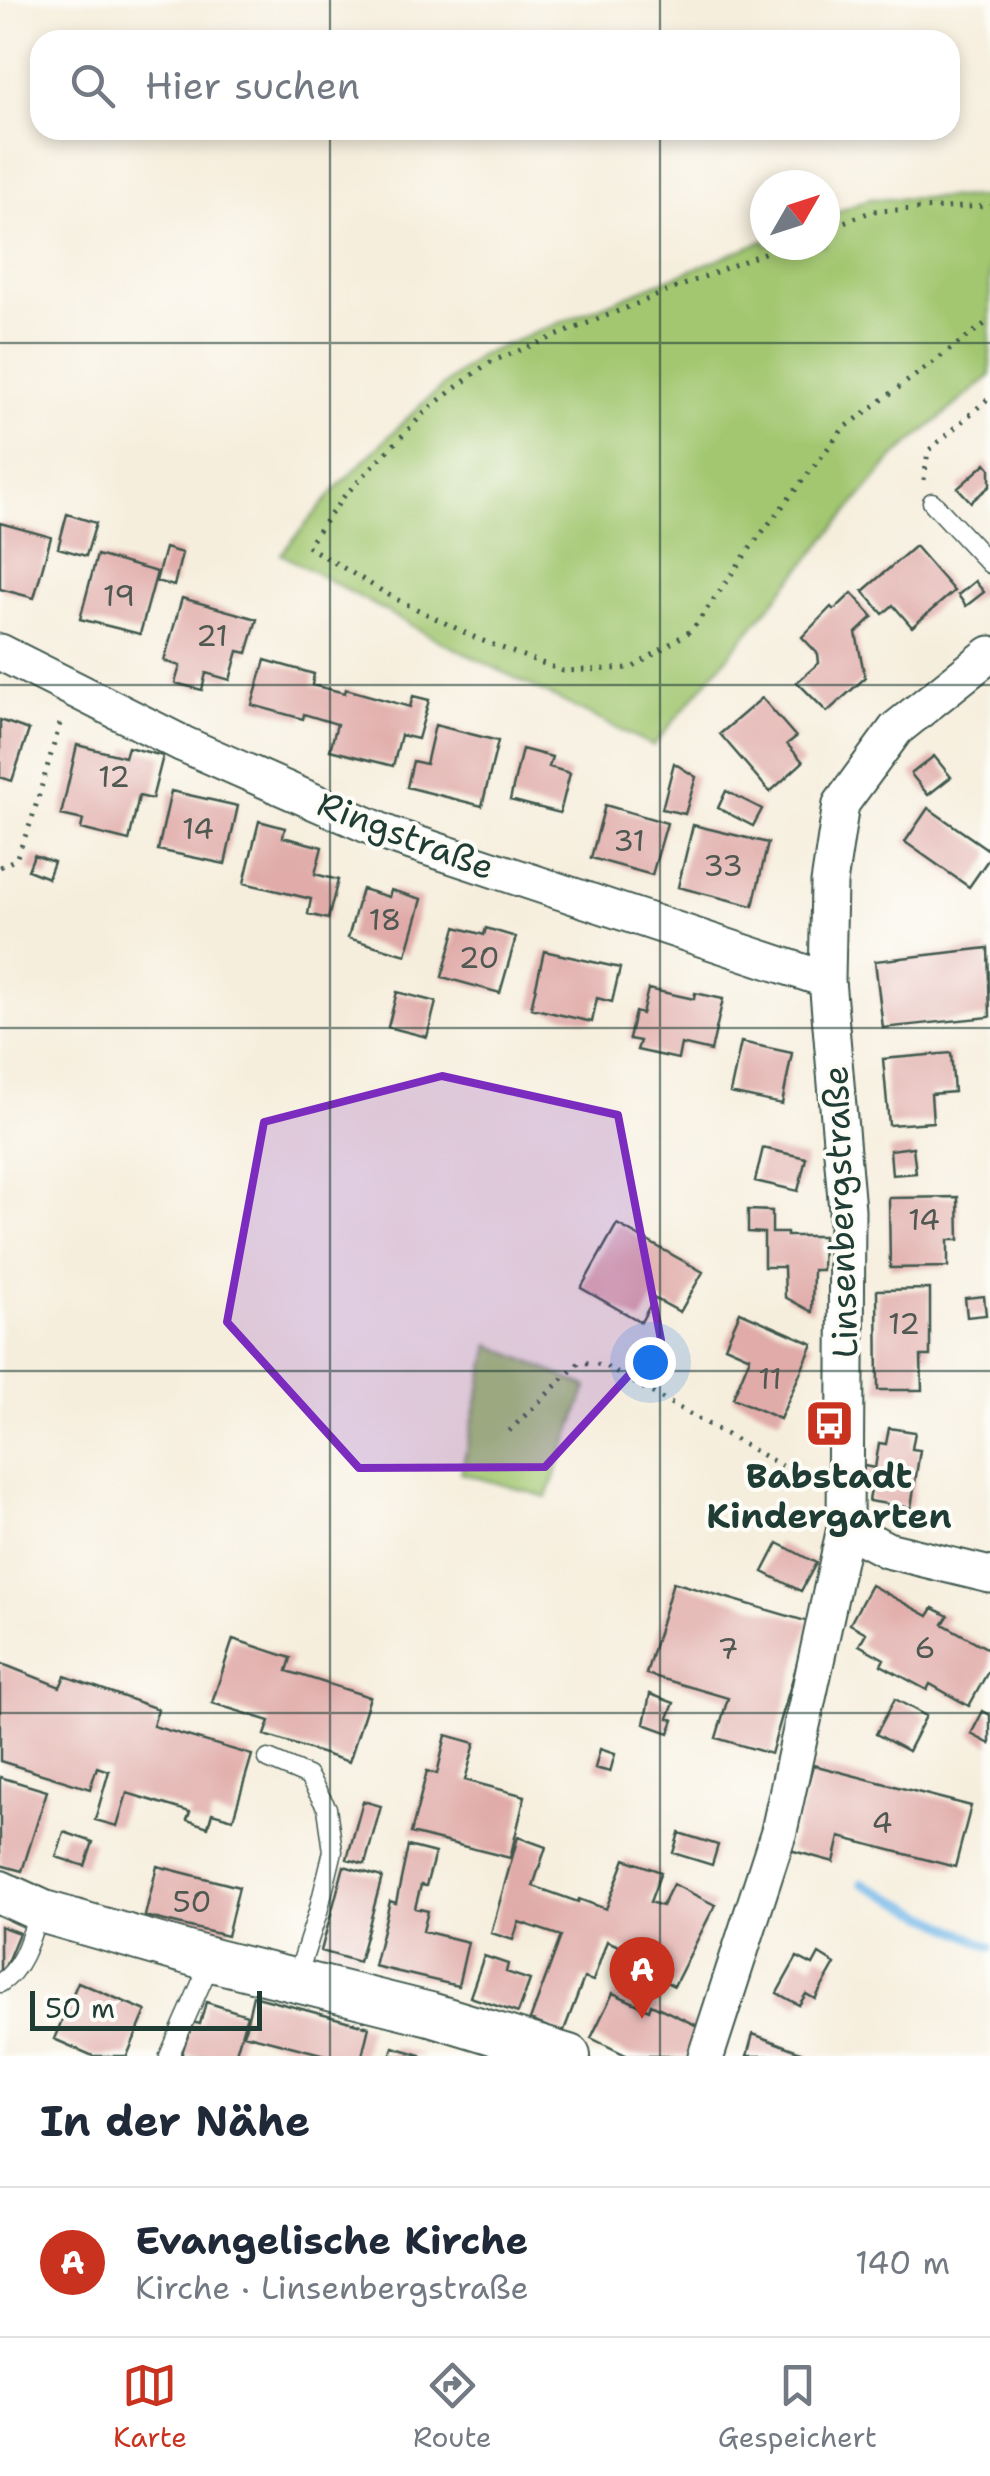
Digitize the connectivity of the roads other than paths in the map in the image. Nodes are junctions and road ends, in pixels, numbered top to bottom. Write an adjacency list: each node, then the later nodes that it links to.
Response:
1 (932, 502): 2 (lane)
2 (990, 564)
3 (0, 652): 5 (street, Ringstraße)
4 (990, 654): 5 (street, Linsenbergstraße)
5 (827, 980): 6 (street, Linsenbergstraße)
6 (845, 1515): 7 (street); 16 (street, Linsenbergstraße)
7 (990, 1576)
8 (268, 1758): 12 (lane)
9 (0, 1892): 10 (street)
10 (40, 1910): 11 (street); 13 (lane)
11 (212, 1960): 12 (street); 14 (lane)
12 (296, 1981): 15 (street)
13 (0, 1983)
14 (169, 2056)
15 (570, 2056)
16 (706, 2056)

